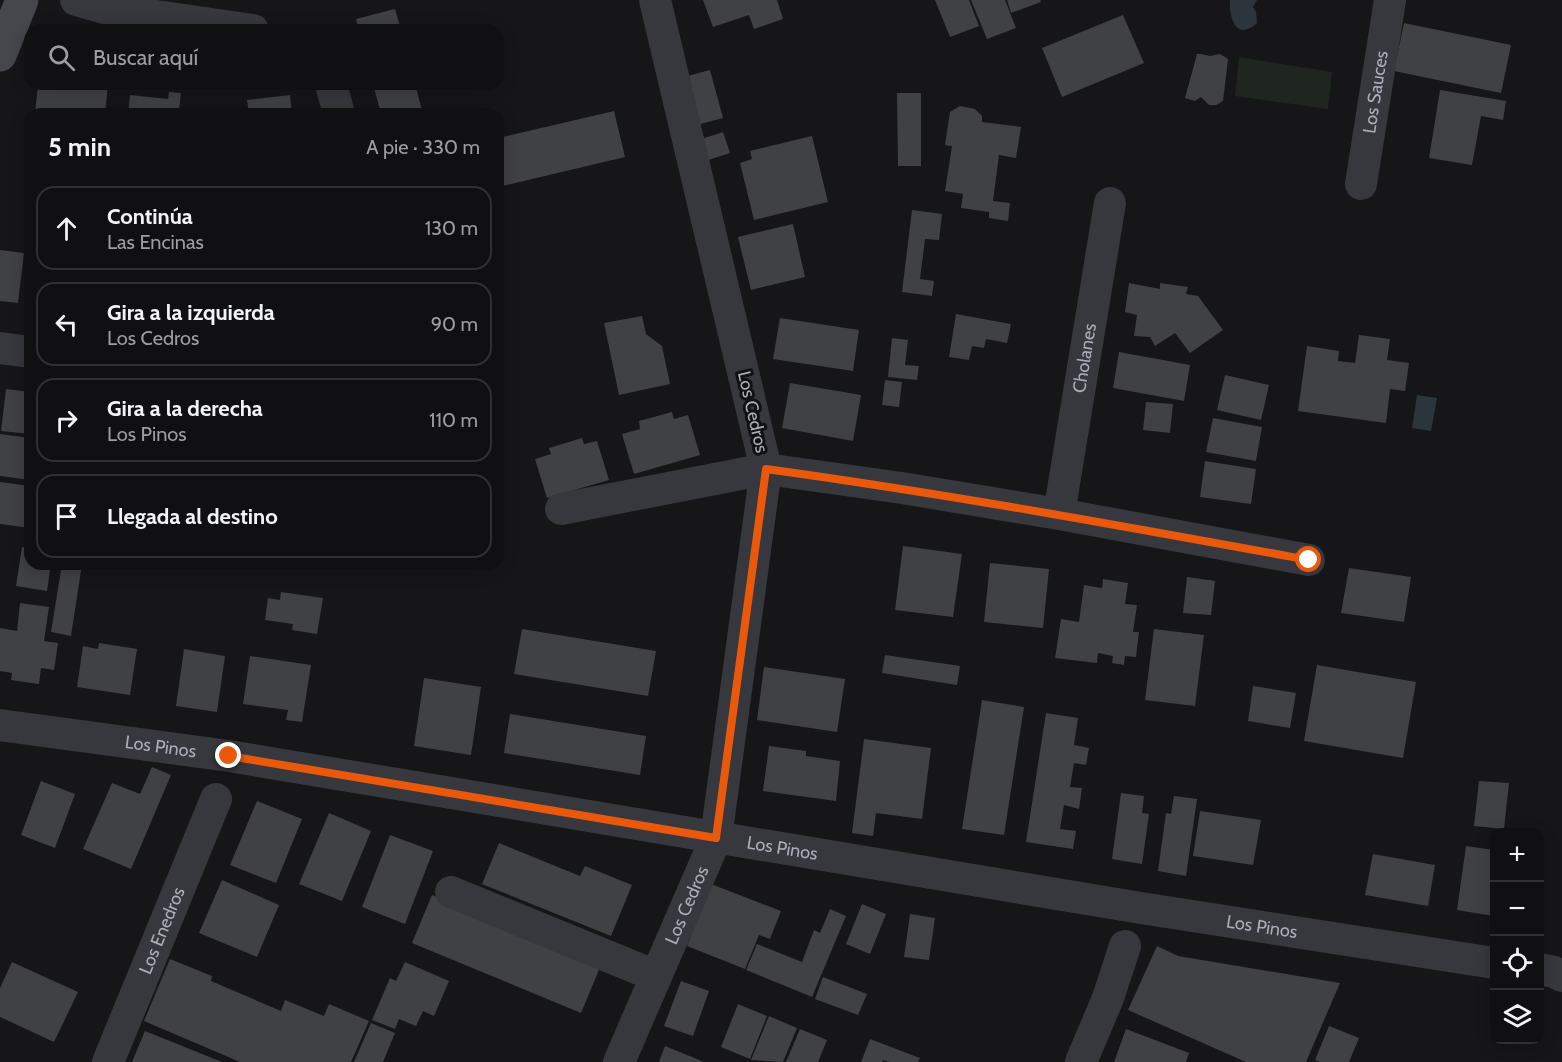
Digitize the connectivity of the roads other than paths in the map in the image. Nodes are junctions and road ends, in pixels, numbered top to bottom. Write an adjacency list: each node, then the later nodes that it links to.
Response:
1 (22, 0): 6 (street)
2 (76, 0): 5 (street)
3 (655, 0): 13 (street, Los Cedros)
4 (1390, 0): 9 (street, Los Sauces)
5 (211, 24)
6 (0, 55)
7 (333, 90): 8 (street)
8 (337, 108)
9 (1360, 184)
10 (1110, 203): 15 (street, Cholanes)
11 (0, 348): 12 (street)
12 (24, 351)
13 (766, 469): 14 (street); 15 (street); 19 (street, Los Cedros)
14 (561, 509)
15 (1059, 514): 16 (street)
16 (1309, 560)
17 (0, 725): 19 (street, Los Pinos)
18 (216, 799): 26 (street, Los Enedros)
19 (716, 838): 22 (street, Los Pinos); 24 (street, Los Cedros)
20 (451, 892): 24 (street)
21 (1125, 946): 28 (street)
22 (1490, 962)
23 (1544, 970): 25 (street)
24 (656, 976): 27 (street, Los Cedros)
25 (1562, 976)
26 (108, 1062)
27 (619, 1062)
28 (1081, 1062)

